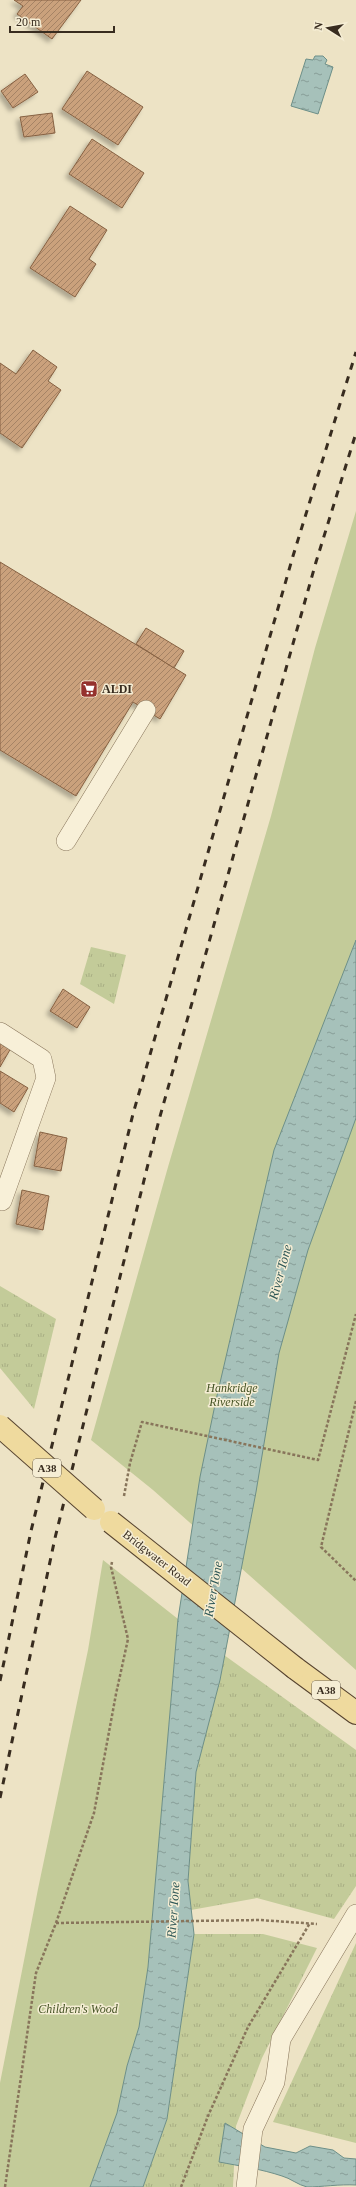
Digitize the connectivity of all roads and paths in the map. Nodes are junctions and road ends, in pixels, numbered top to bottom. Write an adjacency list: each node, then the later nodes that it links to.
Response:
1 (146, 710): 2 (lane)
2 (66, 840)
3 (0, 1032): 4 (lane)
4 (2, 1201)
5 (356, 1314): 8 (path)
6 (356, 1401): 10 (path)
7 (0, 1426): 11 (main road, Bridgwater Road / A38, bridge)
8 (124, 1500)
9 (113, 1560): 13 (path)
10 (356, 1581)
11 (356, 1713)
12 (356, 1914): 15 (lane)
13 (56, 1923): 14 (path); 17 (path)
14 (310, 1923): 15 (path); 18 (path)
15 (345, 1931): 16 (lane)
16 (247, 2179)
17 (5, 2187)
18 (181, 2187)

